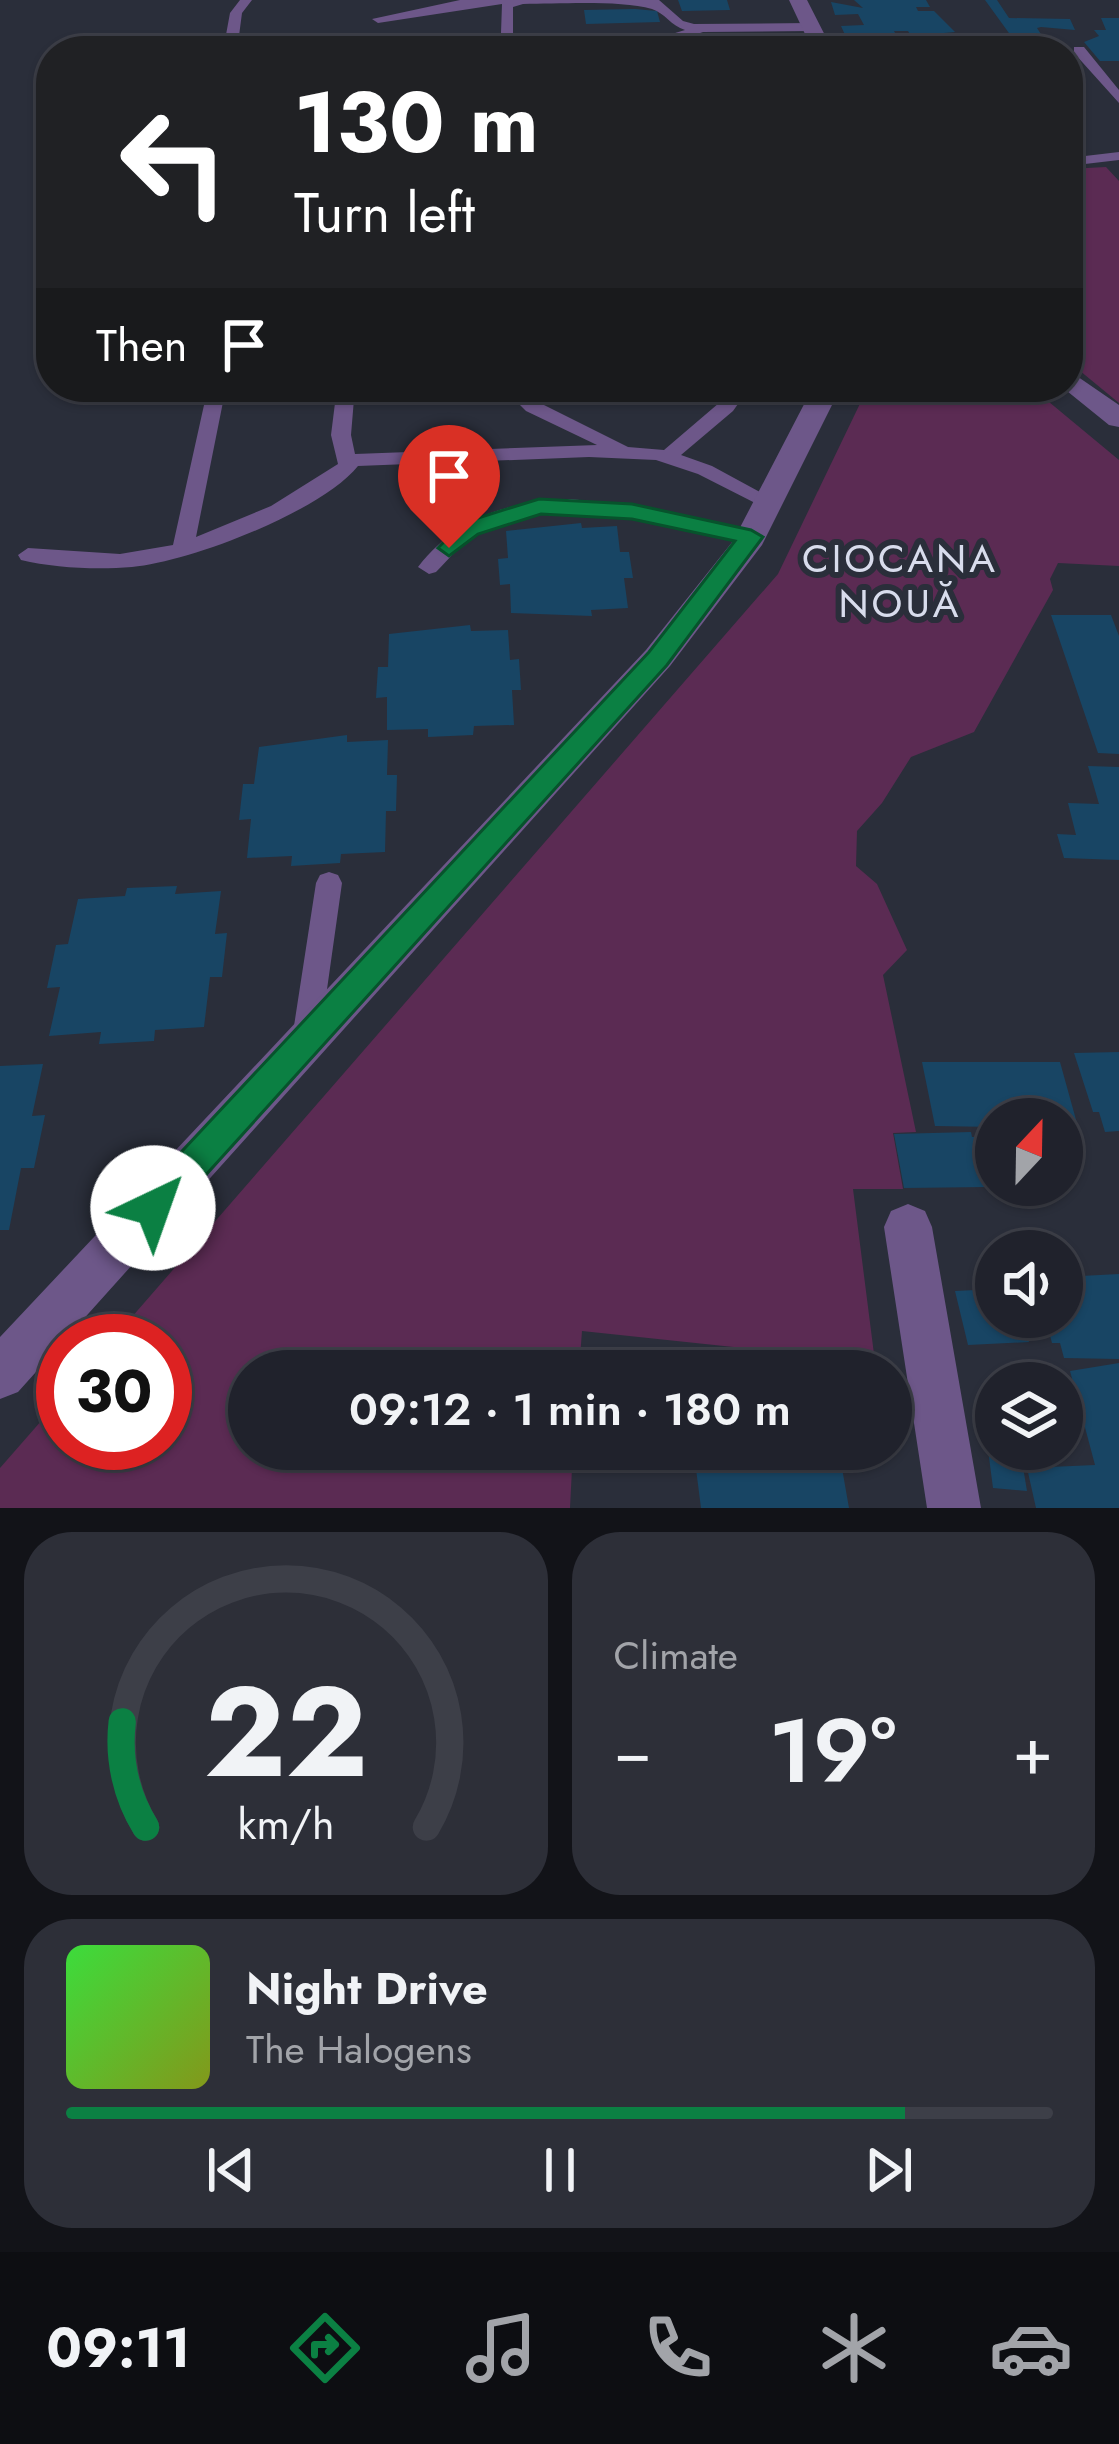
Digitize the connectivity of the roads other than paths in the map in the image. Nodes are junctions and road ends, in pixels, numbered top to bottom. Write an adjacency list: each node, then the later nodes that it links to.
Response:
1 (246, 0): 9 (lane)
2 (798, 0): 7 (street)
3 (505, 1): 4 (lane); 5 (lane); 10 (lane)
4 (655, 3): 6 (lane)
5 (378, 19)
6 (675, 21): 8 (lane); 11 (lane)
7 (811, 27): 8 (lane); 13 (street)
8 (710, 29): 12 (lane)
9 (232, 36)
10 (504, 36)
11 (671, 36)
12 (680, 36)
13 (816, 36)
14 (1083, 55): 15 (lane)
15 (1119, 99)
16 (1119, 156): 17 (lane)
17 (1083, 160)
18 (1083, 390): 24 (street)
19 (215, 402): 29 (lane)
20 (344, 402): 27 (lane)
21 (528, 402): 25 (lane)
22 (733, 402): 26 (lane)
23 (819, 402): 28 (street)
24 (1119, 419)
25 (623, 452): 26 (lane); 27 (lane)
26 (668, 457): 28 (lane)
27 (347, 460): 29 (lane)
28 (760, 520): 31 (lane); 33 (street)
29 (183, 548): 30 (lane)
30 (28, 555)
31 (429, 568)
32 (329, 884): 33 (lane)
33 (305, 1042): 35 (street)
34 (908, 1227): 36 (street)
35 (0, 1374)
36 (954, 1508)

